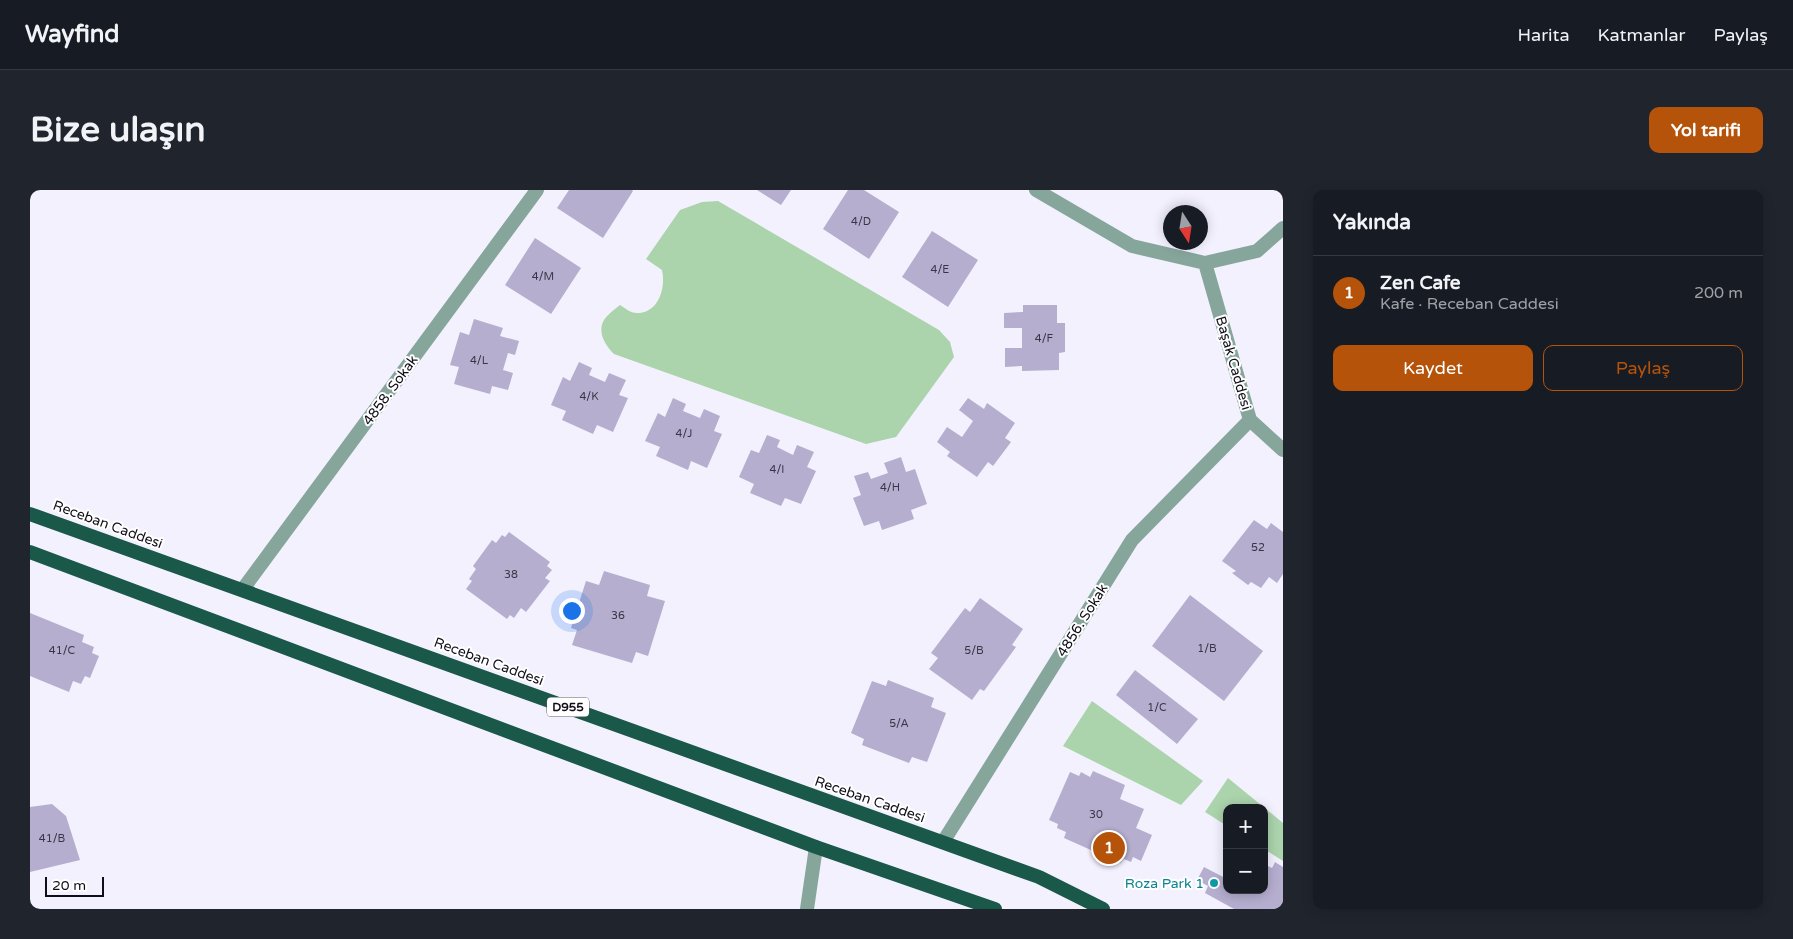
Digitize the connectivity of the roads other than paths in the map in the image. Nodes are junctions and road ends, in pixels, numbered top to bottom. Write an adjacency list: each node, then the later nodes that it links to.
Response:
1 (537, 190): 9 (street, 4858. Sokak)
2 (1036, 190): 4 (street)
3 (1283, 228): 4 (street)
4 (1206, 263): 5 (street, Başak Caddesi)
5 (1250, 420): 6 (street, Başak Caddesi); 10 (street, 4856. Sokak)
6 (1281, 445)
7 (30, 514): 9 (highway, Receban Caddesi / D955)
8 (30, 552): 11 (highway)
9 (243, 589): 10 (highway, Receban Caddesi / D955)
10 (943, 842): 14 (highway, Receban Caddesi / D955)
11 (816, 847): 12 (street); 13 (highway)
12 (807, 909)
13 (995, 909)
14 (1103, 909)

